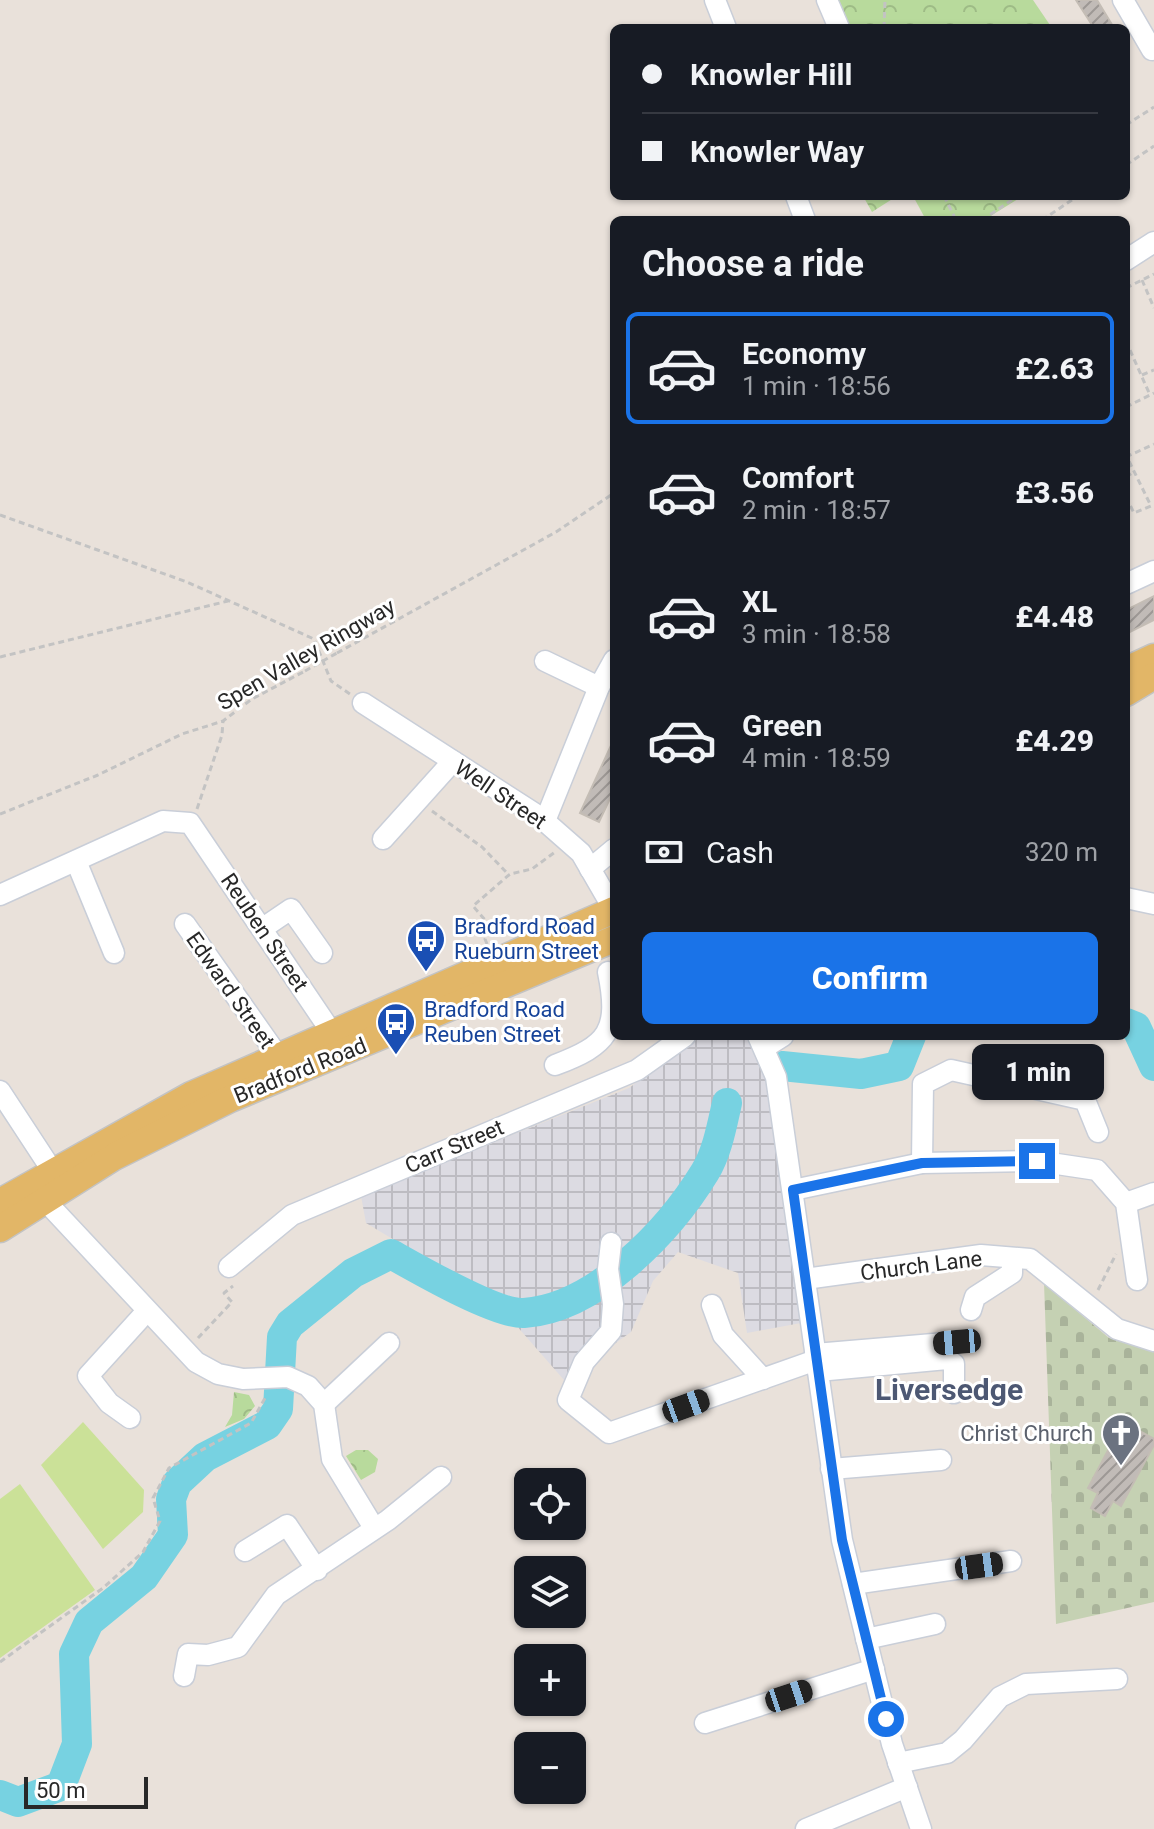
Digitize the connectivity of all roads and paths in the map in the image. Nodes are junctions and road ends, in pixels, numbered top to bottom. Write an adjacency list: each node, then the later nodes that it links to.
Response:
1 (715, 0): 5 (street)
2 (827, 0): 6 (street)
3 (885, 0): 7 (path)
4 (1123, 0): 8 (street)
5 (724, 24)
6 (837, 24)
7 (884, 24)
8 (1152, 50)
9 (1154, 107): 10 (path)
10 (1130, 122)
11 (1154, 146): 12 (path)
12 (1130, 162)
13 (1012, 200): 15 (path)
14 (1072, 200): 16 (path)
15 (988, 216)
16 (1048, 216)
17 (1154, 242): 18 (street)
18 (1130, 257)
19 (1154, 274): 20 (path)
20 (1142, 280): 21 (path); 22 (path)
21 (1130, 286)
22 (1154, 308)
23 (1130, 350): 25 (path)
24 (1154, 370): 25 (path)
25 (1142, 375): 26 (path)
26 (1152, 394): 27 (path)
27 (1130, 404)
28 (1154, 444): 29 (path)
29 (1130, 455)
30 (1130, 464): 31 (path)
31 (1134, 472): 32 (path); 34 (path)
32 (1130, 474)
33 (610, 496): 48 (path, Spen Valley Ringway, bridge)
34 (1130, 505)
35 (0, 515): 38 (path)
36 (1154, 571): 37 (street)
37 (1130, 582)
38 (228, 601): 39 (path); 47 (path)
39 (0, 657)
40 (1154, 657): 43 (main road)
41 (545, 661): 45 (street)
42 (610, 667): 45 (street)
43 (1130, 668)
44 (1154, 676): 46 (main road)
45 (599, 687): 52 (street)
46 (1130, 691)
47 (363, 703): 49 (street, Well Street)
48 (223, 721): 51 (path, Spen Valley Ringway); 53 (path)
49 (453, 761): 50 (street); 52 (street, Well Street)
50 (418, 800): 54 (street); 59 (path)
51 (0, 814)
52 (545, 821): 55 (street, Well Street)
53 (194, 827): 57 (street); 66 (street, Reuben Street)
54 (383, 839)
55 (569, 842): 58 (street, Well Street); 59 (path)
56 (610, 852): 58 (street)
57 (76, 861): 60 (street); 68 (street)
58 (590, 869): 62 (street, Well Street)
59 (509, 875): 70 (path)
60 (0, 895)
61 (1130, 899): 63 (street)
62 (610, 903)
63 (1154, 904)
64 (610, 912): 70 (main road, Bradford Road)
65 (185, 924): 78 (street, Edward Street)
66 (263, 928): 69 (street); 74 (street, Reuben Street)
67 (610, 941): 84 (main road, Bradford Road)
68 (114, 953)
69 (322, 953)
70 (495, 962): 74 (main road, Bradford Road)
71 (608, 972): 72 (street)
72 (610, 981)
73 (610, 1030): 77 (street)
74 (332, 1033): 78 (main road, Bradford Road)
75 (679, 1040): 80 (street, Carr Street)
76 (761, 1042): 85 (street)
77 (588, 1052): 79 (street); 80 (street)
78 (278, 1056): 84 (main road, Bradford Road)
79 (555, 1065)
80 (604, 1084): 93 (street, Carr Street)
81 (0, 1091): 84 (street)
82 (1098, 1132): 83 (street)
83 (922, 1163): 85 (street); 88 (street)
84 (48, 1186): 87 (main road, Bradford Road); 90 (main road, Bradford Road); 99 (street)
85 (793, 1190): 94 (street)
86 (1154, 1193): 88 (street)
87 (0, 1202)
88 (1126, 1203): 89 (street)
89 (1129, 1225): 95 (street); 97 (path)
90 (0, 1229)
91 (611, 1243): 106 (street)
92 (1012, 1258): 94 (street, Church Lane); 97 (street, Church Lane); 98 (street)
93 (234, 1273): 103 (path)
94 (805, 1279): 104 (street)
95 (1137, 1280)
96 (712, 1305): 106 (street)
97 (1090, 1308): 100 (street, Church Lane)
98 (971, 1310)
99 (146, 1312): 103 (street); 109 (street)
100 (1154, 1341)
101 (957, 1342): 104 (street)
102 (389, 1343): 108 (street)
103 (184, 1351): 105 (street)
104 (817, 1361): 106 (street); 107 (street); 111 (street)
105 (276, 1377): 108 (street); 120 (path)
106 (763, 1379)
107 (954, 1393)
108 (324, 1404): 113 (street)
109 (130, 1418)
110 (941, 1460): 111 (street)
111 (831, 1469): 117 (street)
112 (441, 1477): 113 (street)
113 (381, 1524): 116 (street)
114 (245, 1551): 116 (street)
115 (1011, 1561): 117 (street)
116 (317, 1570): 122 (street)
117 (853, 1584): 119 (street)
118 (935, 1624): 119 (street)
119 (866, 1639): 121 (street)
120 (0, 1662)
121 (874, 1669): 124 (street); 125 (street)
122 (184, 1676)
123 (1117, 1679): 125 (street)
124 (705, 1723)
125 (898, 1763): 126 (street)
126 (907, 1787): 127 (street); 128 (street)
127 (806, 1829)
128 (921, 1829)

